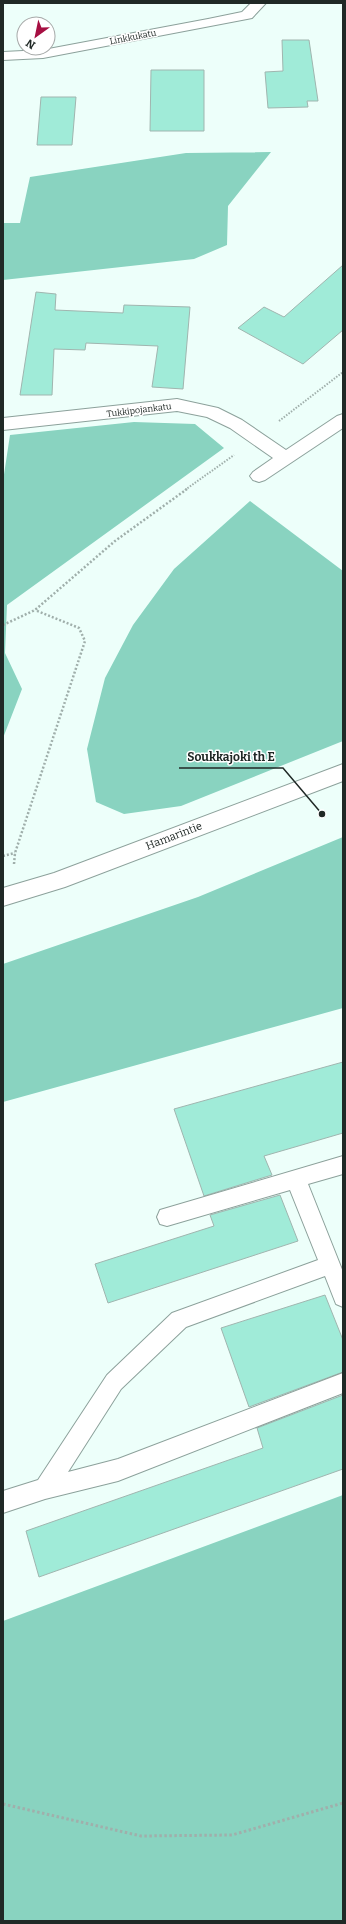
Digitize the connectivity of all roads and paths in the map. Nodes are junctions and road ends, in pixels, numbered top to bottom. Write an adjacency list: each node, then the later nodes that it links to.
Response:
1 (258, 3): 2 (street, Linkkukatu)
2 (3, 56)
3 (343, 372): 6 (path)
4 (343, 420): 7 (street)
5 (3, 424): 6 (street, Tukkipojankatu)
6 (256, 438): 7 (street, Tukkipojankatu); 9 (path)
7 (285, 458): 8 (street)
8 (259, 476)
9 (35, 610): 10 (path); 12 (path)
10 (3, 625)
11 (343, 772): 14 (street, Hamarintie)
12 (15, 853): 13 (path); 14 (path)
13 (3, 856)
14 (6, 896)
15 (343, 1165): 16 (lane)
16 (296, 1179): 17 (lane); 18 (lane)
17 (167, 1217)
18 (330, 1265): 19 (lane); 21 (lane)
19 (343, 1297)
20 (343, 1383): 21 (lane)
21 (45, 1488): 22 (lane)
22 (3, 1502)
23 (343, 1803): 24 (path)
24 (3, 1804)

